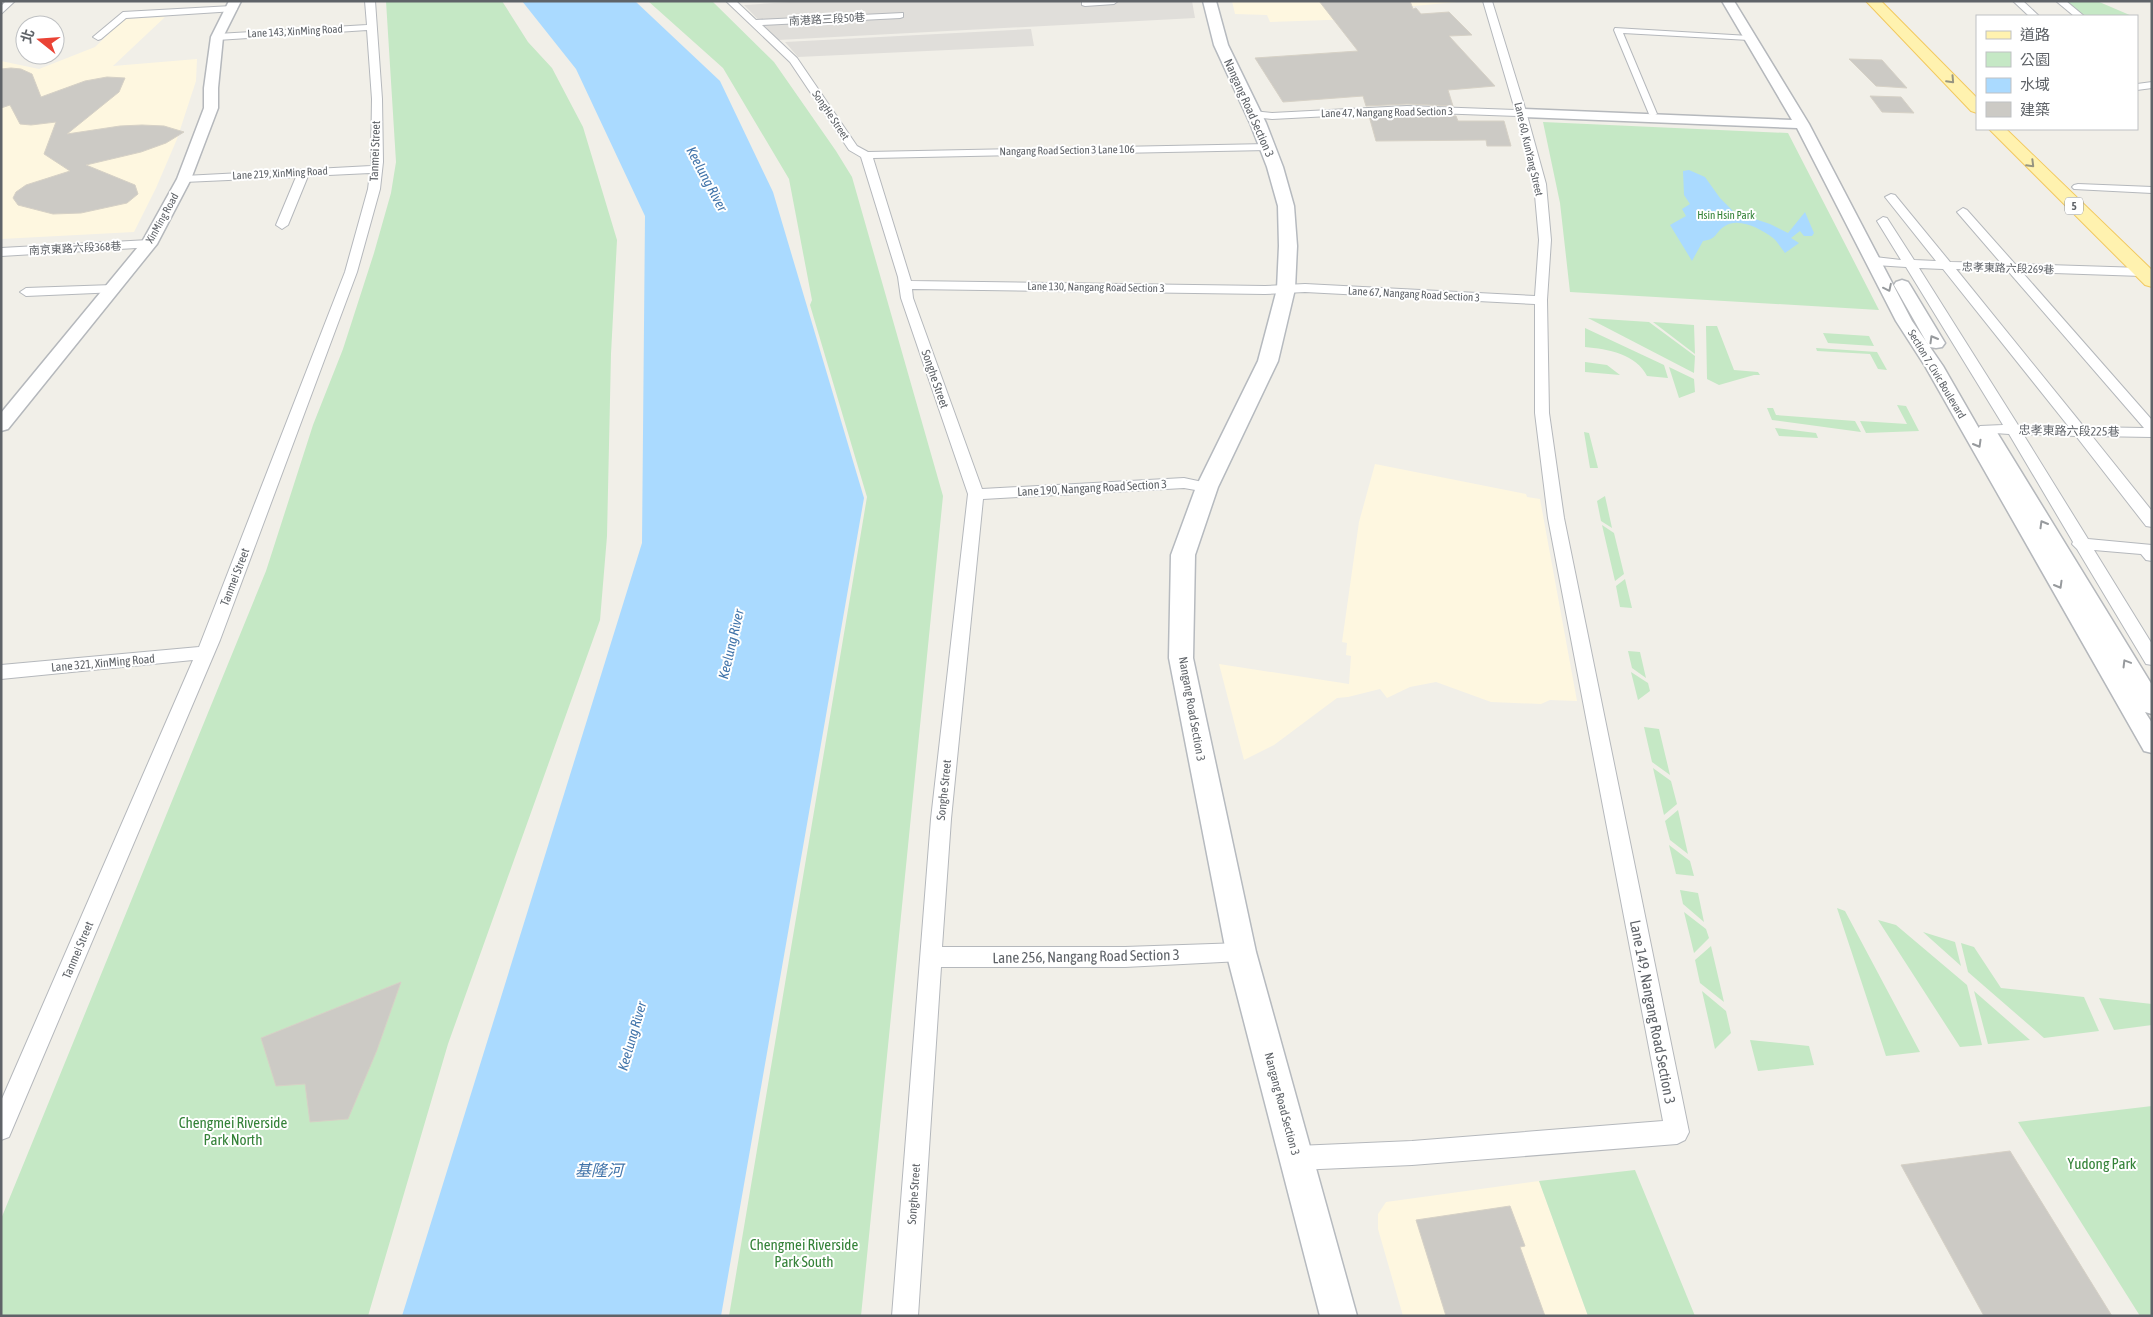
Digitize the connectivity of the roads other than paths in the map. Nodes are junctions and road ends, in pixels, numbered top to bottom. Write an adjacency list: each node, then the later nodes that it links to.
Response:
1 (11, 1): 15 (street)
2 (370, 1): 20 (street, Tanmei Street)
3 (730, 1): 19 (street, SongHe Street)
4 (1114, 1): 13 (street)
5 (1209, 1): 29 (main road, Nangang Road Section 3)
6 (1487, 1): 28 (street, Lane 60, KunYang Street)
7 (1728, 1): 23 (street, Section 7, Civic Boulevard)
8 (1738, 1): 47 (street, Section 7, Civic Boulevard)
9 (1873, 1): 27 (main road, one-way to 27)
10 (1889, 1): 26 (main road)
11 (2017, 1): 17 (street)
12 (2060, 1): 18 (street)
13 (1085, 3)
14 (234, 5): 21 (street); 22 (street, XinMing Road)
15 (1, 11)
16 (900, 15): 19 (street, 南港路三段50巷)
17 (2033, 15)
18 (2078, 15)
19 (754, 23): 35 (street, SongHe Street)
20 (373, 27): 22 (street, Lane 143, XinMing Road); 36 (street, Tanmei Street)
21 (98, 37)
22 (218, 37): 38 (street, XinMing Road)
23 (1749, 38): 30 (street); 31 (street, Section 7, Civic Boulevard)
24 (2150, 85): 25 (street)
25 (2138, 87)
26 (1976, 88)
27 (1976, 107)
28 (1522, 113): 29 (street, Lane 47, Nangang Road Section 3); 31 (street); 56 (street, Lane 60, KunYang Street)
29 (1253, 114): 34 (main road, Nangang Road Section 3)
30 (1653, 114)
31 (1802, 124): 47 (street, Section 7, Civic Boulevard)
32 (1998, 130): 51 (main road, 5, one-way to 51)
33 (2019, 130): 39 (main road, 5)
34 (1268, 147): 35 (street, Nangang Road Section 3 Lane 106); 54 (main road, Nangang Road Section 3)
35 (866, 155): 52 (street, Songhe Street)
36 (376, 169): 37 (street, Lane 219, XinMing Road); 70 (street, Tanmei Street)
37 (304, 172): 38 (street, Lane 219, XinMing Road); 44 (street)
38 (184, 178): 45 (street, XinMing Road)
39 (2078, 187): 40 (street); 51 (main road, 5)
40 (2152, 190)
41 (1890, 197): 49 (street)
42 (1963, 212): 50 (street)
43 (1884, 221): 48 (street)
44 (282, 224)
45 (149, 244): 46 (street, 南京東路六段368巷); 53 (street, XinMing Road)
46 (1, 252)
47 (1882, 262): 48 (street, 忠孝東路六段269巷); 58 (street, Section 7, Civic Boulevard, one-way to 47); 74 (street, Section 7, Civic Boulevard, one-way to 74)
48 (1909, 264): 49 (street, 忠孝東路六段269巷); 59 (street)
49 (1945, 266): 50 (street, 忠孝東路六段269巷); 60 (street)
50 (2011, 268): 51 (street, 忠孝東路六段269巷); 61 (street)
51 (2149, 270)
52 (905, 284): 54 (street, Lane 130, Nangang Road Section 3); 63 (street, Songhe Street)
53 (113, 288): 55 (street); 57 (street, XinMing Road)
54 (1286, 289): 56 (street, Lane 67, Nangang Road Section 3); 62 (main road, Nangang Road Section 3)
55 (26, 292)
56 (1541, 300): 64 (street, Lane 60, KunYang Street)
57 (1, 425)
58 (1986, 429): 59 (street, 忠孝東路六段225巷); 68 (street, Section 7, Civic Boulevard, one-way to 58)
59 (2014, 431): 60 (street, 忠孝東路六段225巷); 66 (street)
60 (2080, 431): 61 (street, 忠孝東路六段225巷); 65 (street)
61 (2152, 431)
62 (1207, 488): 63 (street, Lane 190, Nangang Road Section 3); 75 (main road, Nangang Road Section 3)
63 (976, 494): 76 (street, Songhe Street)
64 (1556, 518): 78 (street, Lane 149, Nangang Road Section 3)
65 (2152, 522)
66 (2080, 544): 67 (street); 69 (street)
67 (2152, 556)
68 (2110, 637): 69 (street); 73 (street, Section 7, Civic Boulevard, one-way to 68)
69 (2145, 638): 71 (street)
70 (204, 653): 72 (street, Lane 321, XinMing Road); 77 (street, Tanmei Street)
71 (2152, 659)
72 (1, 672)
73 (2152, 705)
74 (2152, 744)
75 (1241, 952): 76 (street, Lane 256, Nangang Road Section 3); 78 (main road, Nangang Road Section 3)
76 (932, 957): 79 (street, Songhe Street)
77 (1, 1129)
78 (1297, 1158): 80 (main road, Nangang Road Section 3)
79 (905, 1316)
80 (1339, 1316)

